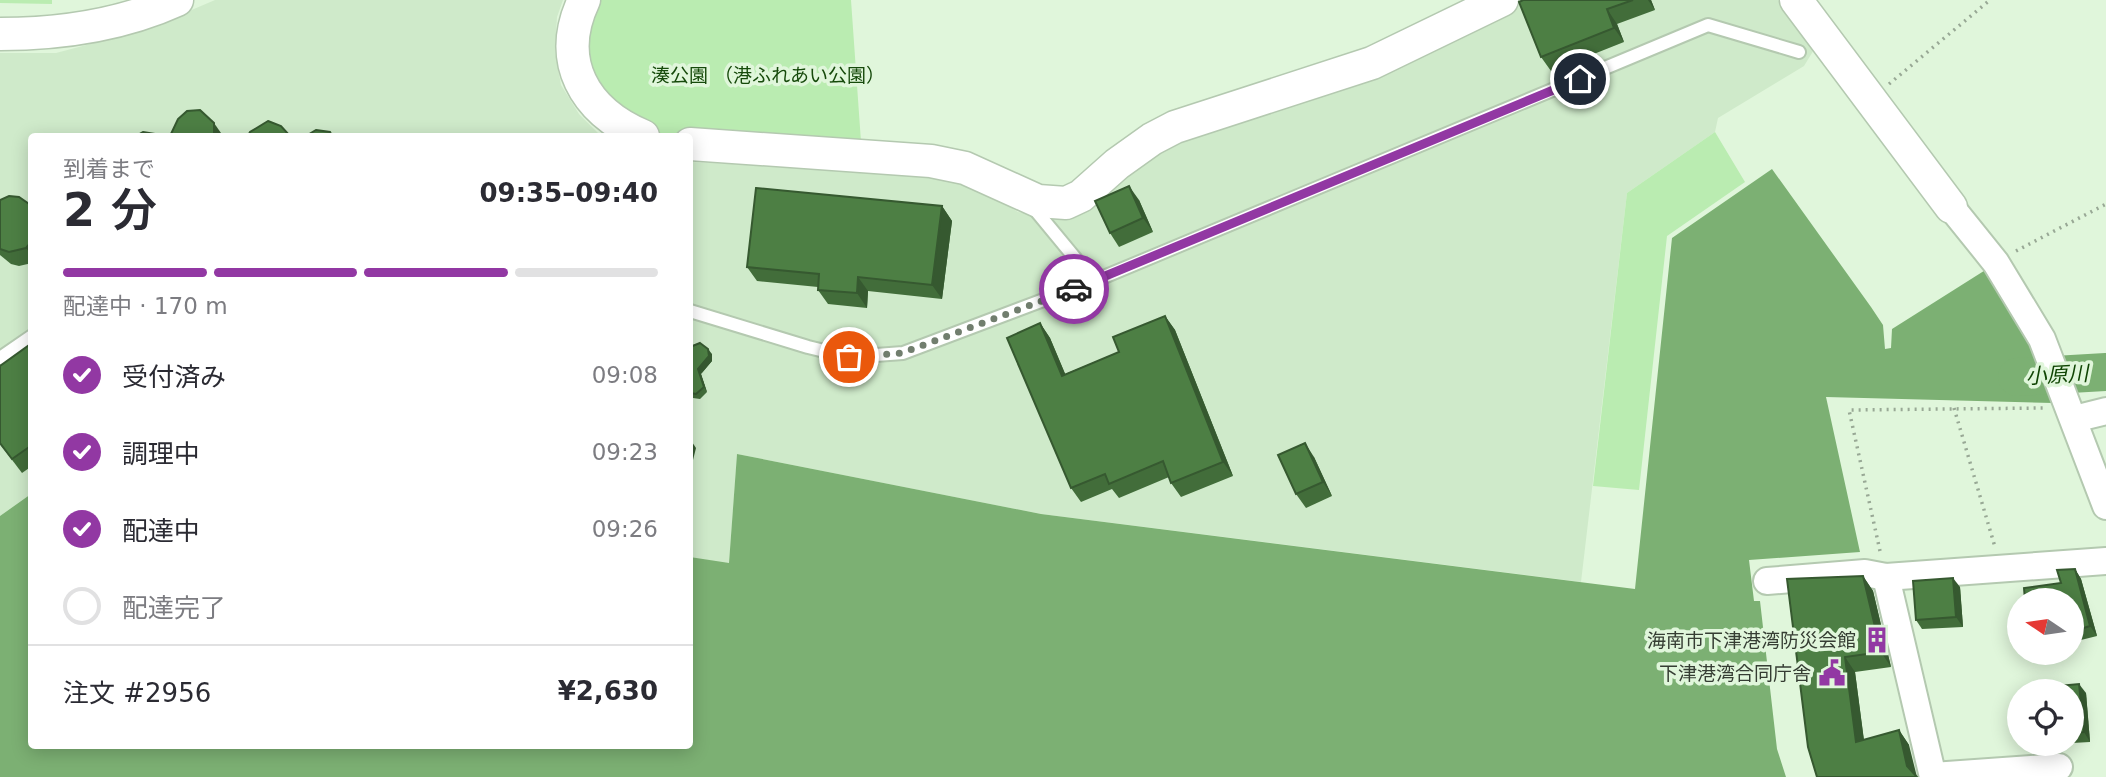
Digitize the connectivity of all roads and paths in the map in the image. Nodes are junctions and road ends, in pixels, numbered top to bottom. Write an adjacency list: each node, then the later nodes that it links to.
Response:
1 (177, 0): 6 (street)
2 (584, 0): 9 (street)
3 (1502, 0): 11 (street)
4 (1990, 0): 8 (path)
5 (1801, 2): 8 (street)
6 (0, 34)
7 (1799, 52): 15 (lane)
8 (1871, 100): 13 (street)
9 (637, 133)
10 (693, 144): 11 (street)
11 (1021, 194): 15 (lane)
12 (2106, 204): 14 (path)
13 (1951, 206): 14 (street)
14 (1996, 263): 20 (street)
15 (1094, 281): 16 (lane)
16 (693, 312)
17 (28, 339): 18 (lane)
18 (0, 358)
19 (1954, 408): 20 (path); 24 (path); 25 (path)
20 (2071, 411): 21 (street); 22 (street)
21 (2106, 411)
22 (2106, 506)
23 (2106, 561): 24 (street)
24 (2001, 569): 25 (street)
25 (1885, 577): 26 (street); 28 (street)
26 (1767, 581)
27 (2059, 767): 28 (street)
28 (1933, 776)

